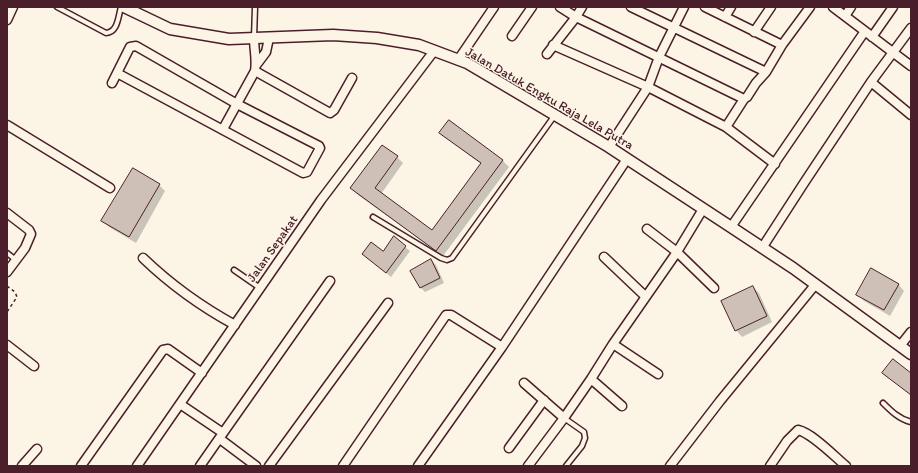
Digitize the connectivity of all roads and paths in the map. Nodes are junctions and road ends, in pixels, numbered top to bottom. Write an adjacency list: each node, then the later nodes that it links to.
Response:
1 (13, 7): 22 (street)
2 (58, 7): 3 (lane)
3 (121, 7)
4 (124, 7): 29 (street, Jalan Datuk Engku Raja Lela Putra)
5 (255, 7): 29 (lane)
6 (493, 7): 37 (street)
7 (532, 7): 27 (street)
8 (560, 7): 20 (street)
9 (582, 7): 20 (street)
10 (631, 7): 23 (street)
11 (684, 7): 23 (street)
12 (704, 7): 21 (street)
13 (731, 7): 21 (street)
14 (771, 7): 26 (street)
15 (810, 7): 32 (street)
16 (833, 7): 19 (street)
17 (851, 7): 19 (street)
18 (893, 7): 28 (street)
19 (845, 16): 25 (street)
20 (576, 17): 31 (street); 36 (street)
21 (724, 17): 26 (street)
22 (7, 20)
23 (674, 27): 36 (street); 40 (street)
24 (911, 28): 34 (street)
25 (865, 31): 28 (street); 55 (street)
26 (754, 32): 32 (street)
27 (512, 36)
28 (872, 37): 34 (street)
29 (254, 38): 30 (street, Jalan Datuk Engku Raja Lela Putra); 39 (street)
30 (269, 38): 33 (street, Jalan Datuk Engku Raja Lela Putra); 39 (street)
31 (553, 45): 35 (street); 45 (street)
32 (782, 45): 40 (street)
33 (434, 51): 37 (street, Jalan Datuk Engku Raja Lela Putra); 73 (street, Jalan Sepakat)
34 (893, 53): 38 (street); 43 (street)
35 (546, 54)
36 (659, 57): 45 (street); 46 (street)
37 (458, 60): 48 (street, Jalan Datuk Engku Raja Lela Putra)
38 (911, 66)
39 (256, 68): 42 (street); 47 (street)
40 (766, 72): 46 (street)
41 (117, 73): 44 (street); 47 (street); 52 (street)
42 (352, 78)
43 (871, 82): 49 (street); 62 (street)
44 (112, 83)
45 (648, 87): 51 (street); 53 (street)
46 (744, 99): 51 (street)
47 (237, 104): 52 (street); 52 (street)
48 (555, 115): 53 (street, Jalan Datuk Engku Raja Lela Putra); 59 (lane)
49 (911, 115)
50 (7, 126): 56 (street)
51 (726, 127): 55 (street)
52 (223, 129)
53 (609, 147): 54 (street, Jalan Datuk Engku Raja Lela Putra)
54 (627, 159): 57 (street, Jalan Datuk Engku Raja Lela Putra); 83 (street)
55 (775, 164): 60 (street)
56 (110, 188)
57 (703, 209): 60 (street, Jalan Datuk Engku Raja Lela Putra); 63 (street)
58 (7, 213): 67 (street)
59 (372, 217)
60 (731, 227): 62 (street, Jalan Datuk Engku Raja Lela Putra)
61 (647, 228): 63 (street)
62 (762, 248): 71 (street, Jalan Datuk Engku Raja Lela Putra)
63 (677, 252): 74 (street); 75 (street)
64 (7, 253): 67 (lane)
65 (604, 257): 75 (street)
66 (143, 258): 78 (street)
67 (16, 261): 69 (street)
68 (234, 270): 73 (lane)
69 (7, 272)
70 (330, 281): 96 (street)
71 (815, 285): 82 (street, Jalan Datuk Engku Raja Lela Putra); 109 (street)
72 (7, 286): 77 (path)
73 (260, 288): 78 (street, Jalan Sepakat)
74 (714, 288)
75 (645, 296): 80 (street)
76 (388, 303): 104 (street)
77 (7, 312)
78 (235, 325): 86 (street, Jalan Sepakat)
79 (911, 332): 82 (street)
80 (613, 344): 87 (street); 88 (street)
81 (7, 345): 85 (street)
82 (900, 346): 84 (street, Jalan Datuk Engku Raja Lela Putra)
83 (502, 347): 105 (street); 106 (street)
84 (911, 354)
85 (34, 366)
86 (202, 373): 92 (street, Jalan Sepakat); 100 (street)
87 (658, 374)
88 (591, 380): 93 (street); 94 (street)
89 (524, 383): 90 (street)
90 (544, 400): 94 (street); 97 (street)
91 (882, 403): 95 (lane)
92 (180, 404): 96 (street); 101 (street, Jalan Sepakat)
93 (622, 406)
94 (564, 418): 107 (street); 108 (lane)
95 (911, 422)
96 (221, 436): 102 (street); 103 (street)
97 (509, 448)
98 (37, 449): 99 (street)
99 (22, 466)
100 (81, 466)
101 (138, 466)
102 (200, 466)
103 (256, 466)
104 (269, 466)
105 (343, 466)
106 (418, 466)
107 (528, 466)
108 (566, 466)
109 (670, 466)
110 (770, 466): 111 (street)
111 (846, 466)

